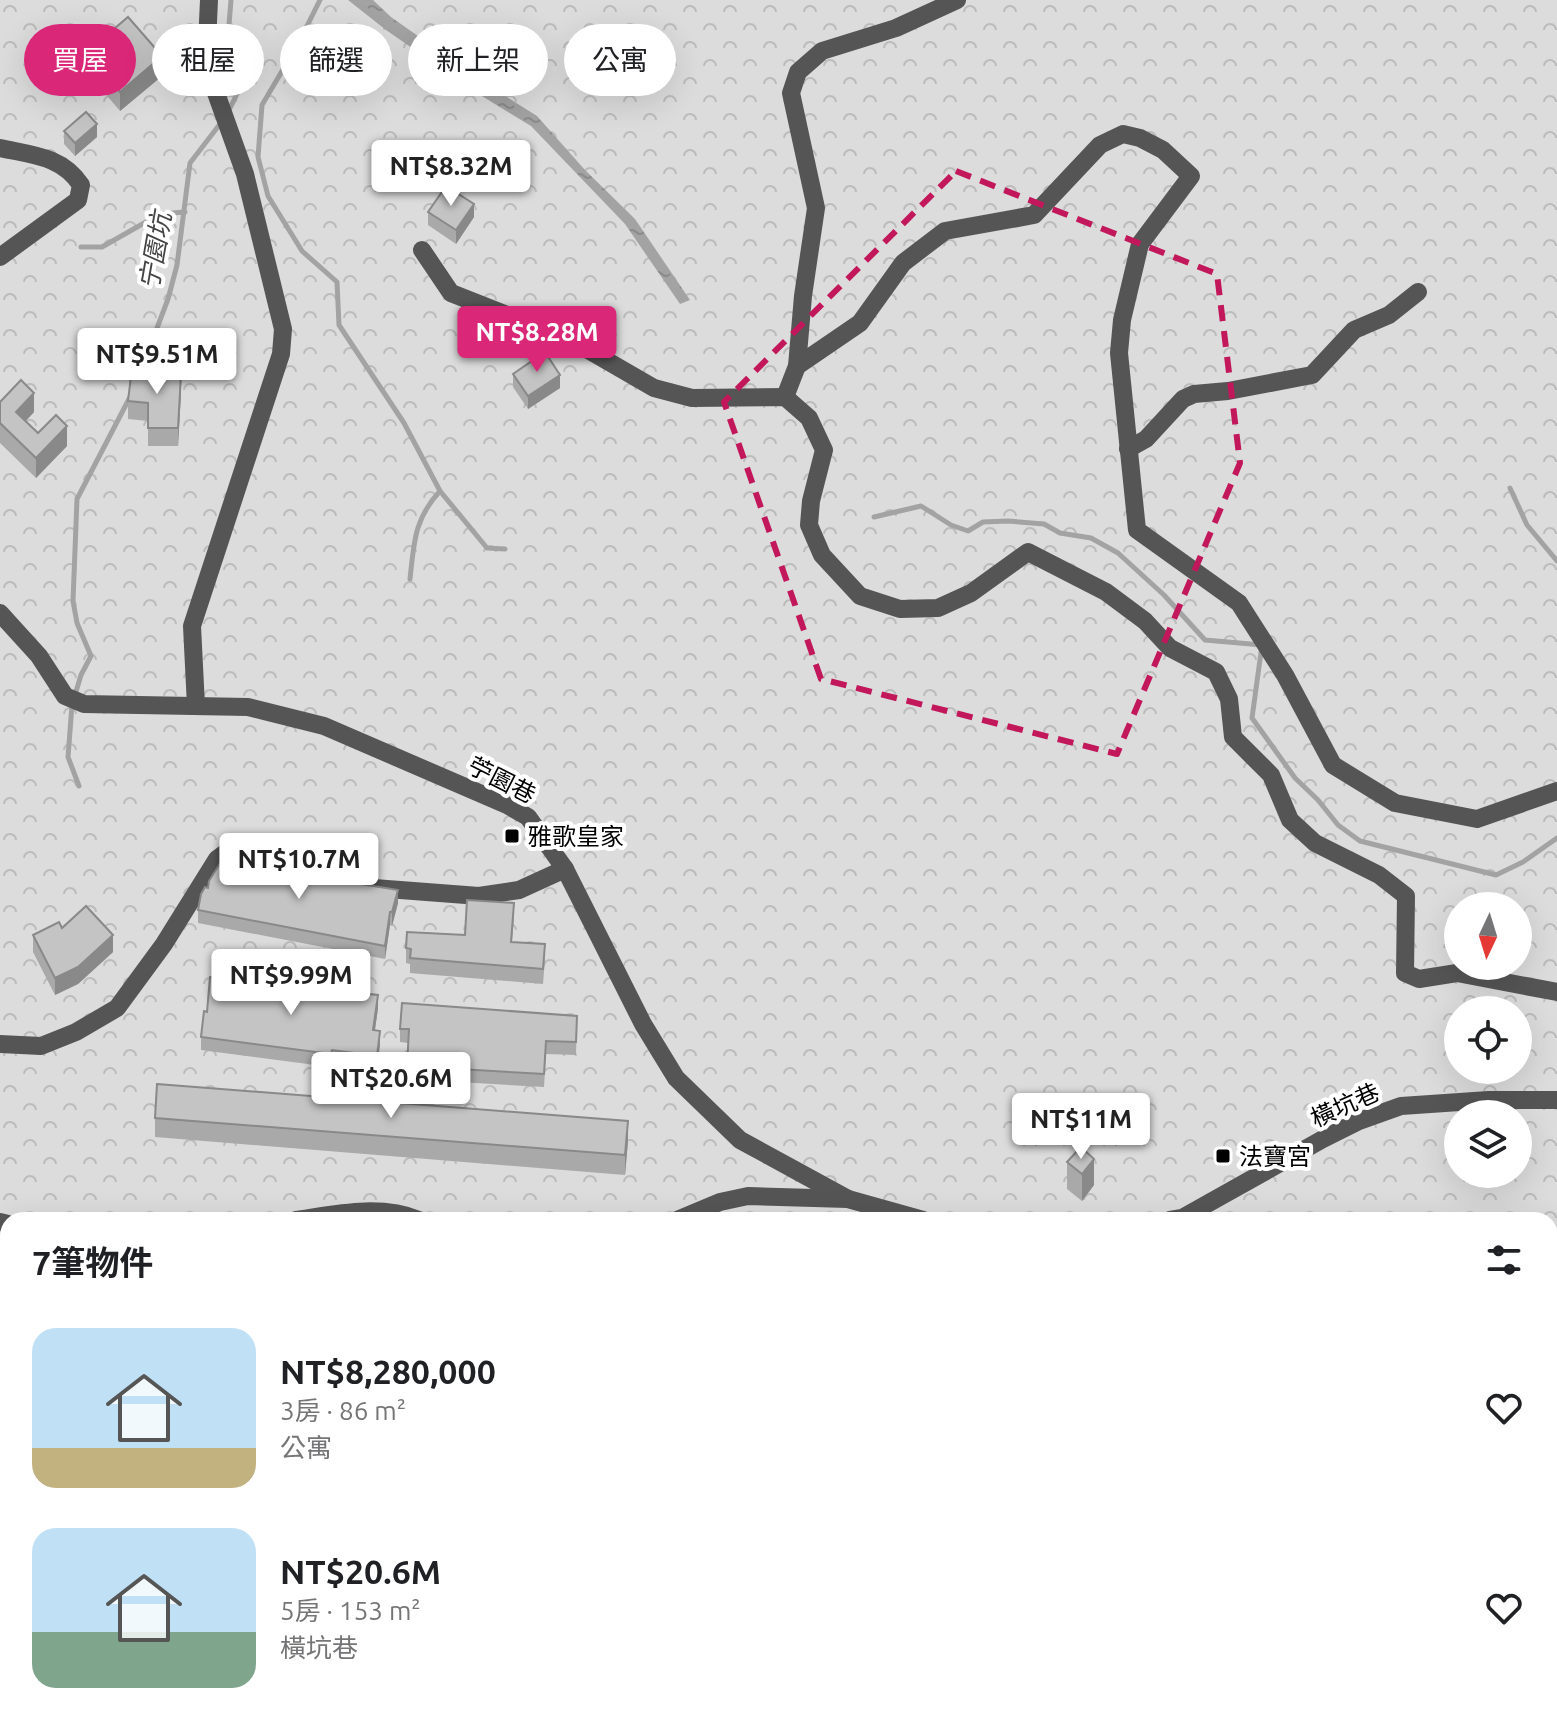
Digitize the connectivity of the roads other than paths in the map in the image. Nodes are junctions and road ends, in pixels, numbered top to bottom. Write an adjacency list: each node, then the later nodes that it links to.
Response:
1 (209, 0): 11 (street)
2 (957, 0): 7 (street)
3 (0, 148): 5 (street)
4 (422, 250): 8 (street)
5 (0, 257)
6 (1418, 292): 9 (street)
7 (797, 366): 8 (street); 9 (street)
8 (785, 397): 14 (street)
9 (1128, 449): 12 (street)
10 (0, 613): 11 (street, 苧園巷)
11 (196, 706): 13 (street, 苧園巷)
12 (1557, 791)
13 (565, 869): 15 (street); 17 (street, 苧園巷)
14 (1557, 992)
15 (0, 1044)
16 (1557, 1100): 20 (street, 橫坑巷)
17 (848, 1199): 18 (street); 19 (street)
18 (696, 1212)
19 (894, 1212)
20 (1193, 1212)

